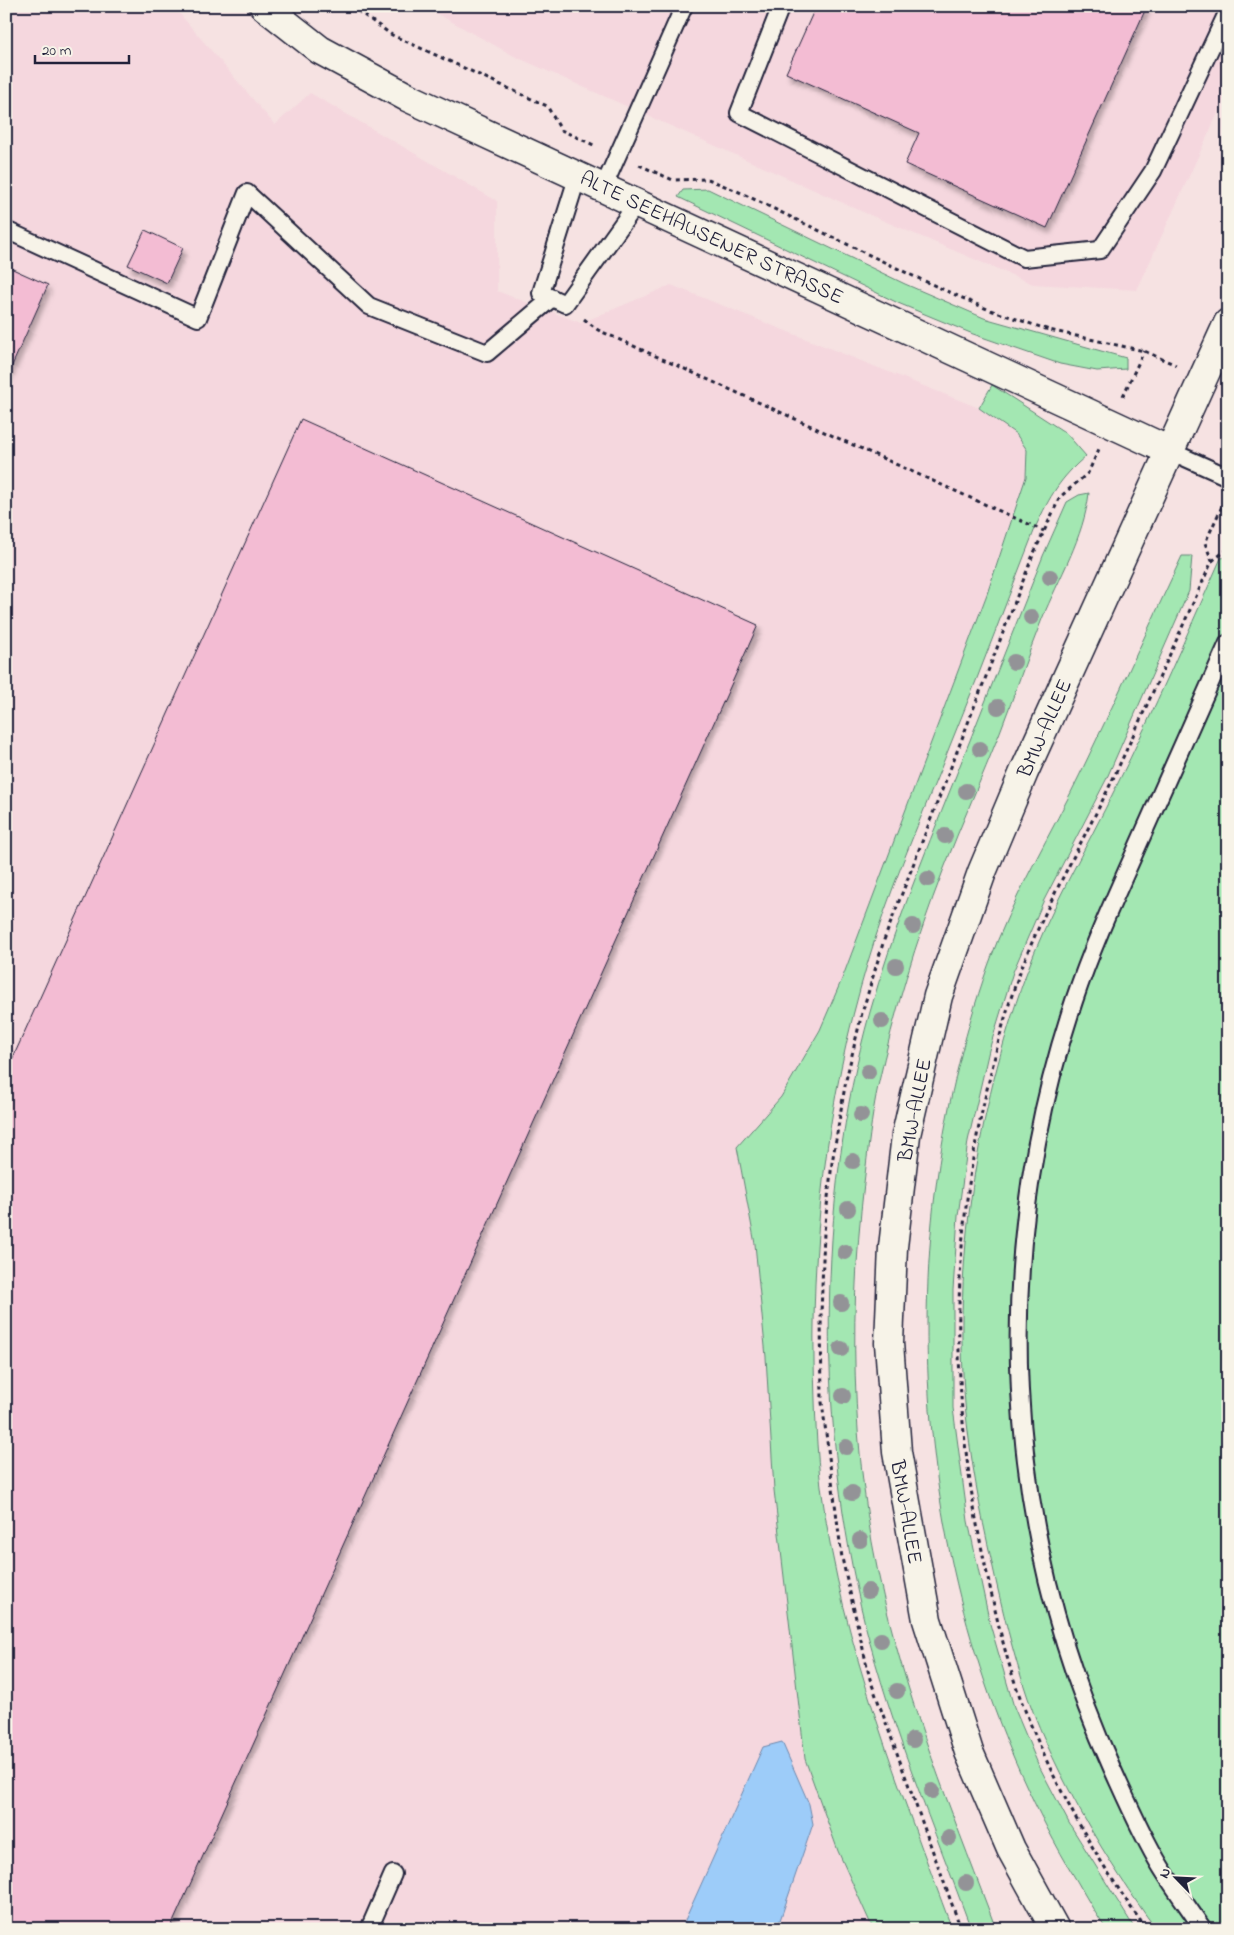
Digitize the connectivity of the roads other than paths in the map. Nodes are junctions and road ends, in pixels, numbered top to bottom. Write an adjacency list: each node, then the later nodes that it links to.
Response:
1 (264, 6): 5 (main road, ALTE SEEHAUSENER STRASSE)
2 (684, 6): 6 (lane)
3 (781, 6): 4 (lane)
4 (1228, 11)
5 (578, 175): 6 (main road, ALTE SEEHAUSENER STRASSE); 9 (lane)
6 (604, 186): 7 (main road, ALTE SEEHAUSENER STRASSE)
7 (638, 202): 9 (lane); 11 (main road, ALTE SEEHAUSENER STRASSE)
8 (6, 230): 9 (lane)
9 (559, 301)
10 (1228, 323): 11 (main road, BMW-ALLEE)
11 (1170, 451): 12 (lane); 16 (main road, BMW-ALLEE)
12 (1228, 477)
13 (1228, 643): 17 (lane)
14 (393, 1874): 15 (lane)
15 (369, 1929)
16 (1055, 1929)
17 (1203, 1929)

